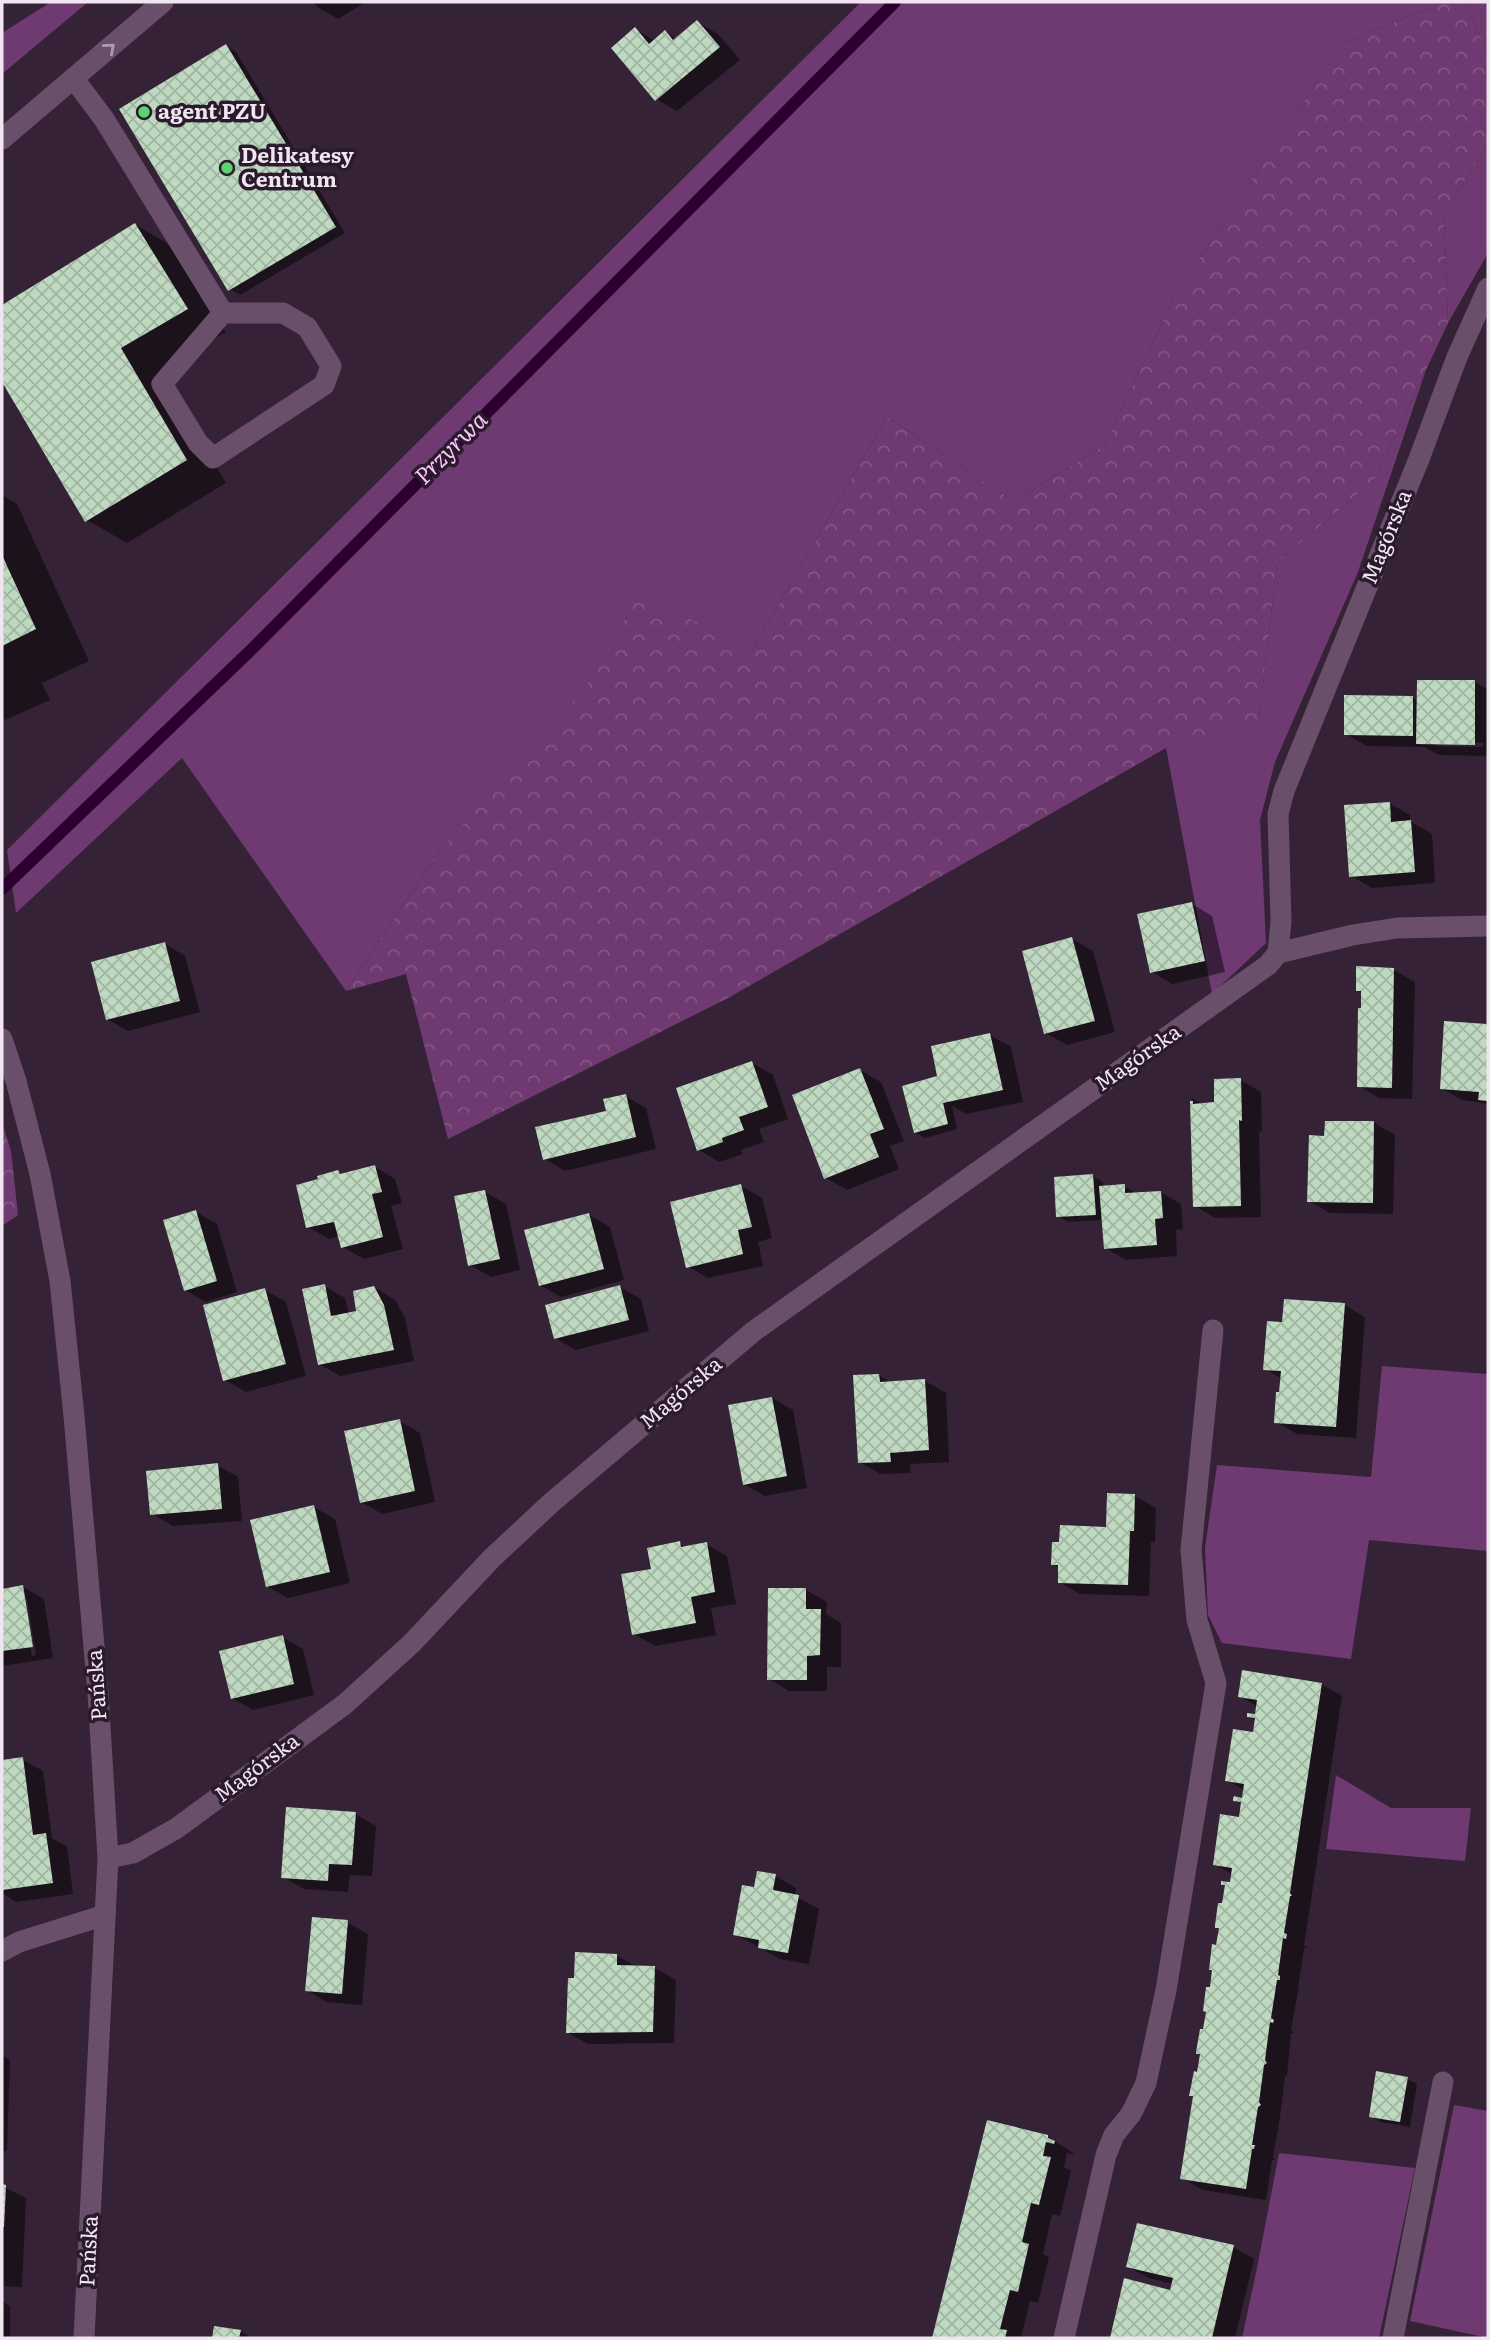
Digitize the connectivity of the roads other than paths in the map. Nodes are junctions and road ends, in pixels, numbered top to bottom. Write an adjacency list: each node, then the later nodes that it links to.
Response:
1 (163, 2): 2 (street, one-way to 1)
2 (74, 79): 3 (street); 5 (street)
3 (2, 139)
4 (1488, 288): 7 (street, Magórska)
5 (223, 313): 5 (street)
6 (1488, 926): 7 (street, Magórska)
7 (1278, 953): 10 (street, Magórska)
8 (2, 1039): 10 (street, Pańska)
9 (1213, 1330): 15 (street)
10 (108, 1858): 11 (street, Pańska)
11 (105, 1916): 12 (street); 14 (street, Pańska)
12 (2, 1951)
13 (1443, 2082): 16 (street)
14 (84, 2338)
15 (1064, 2338)
16 (1393, 2338)

